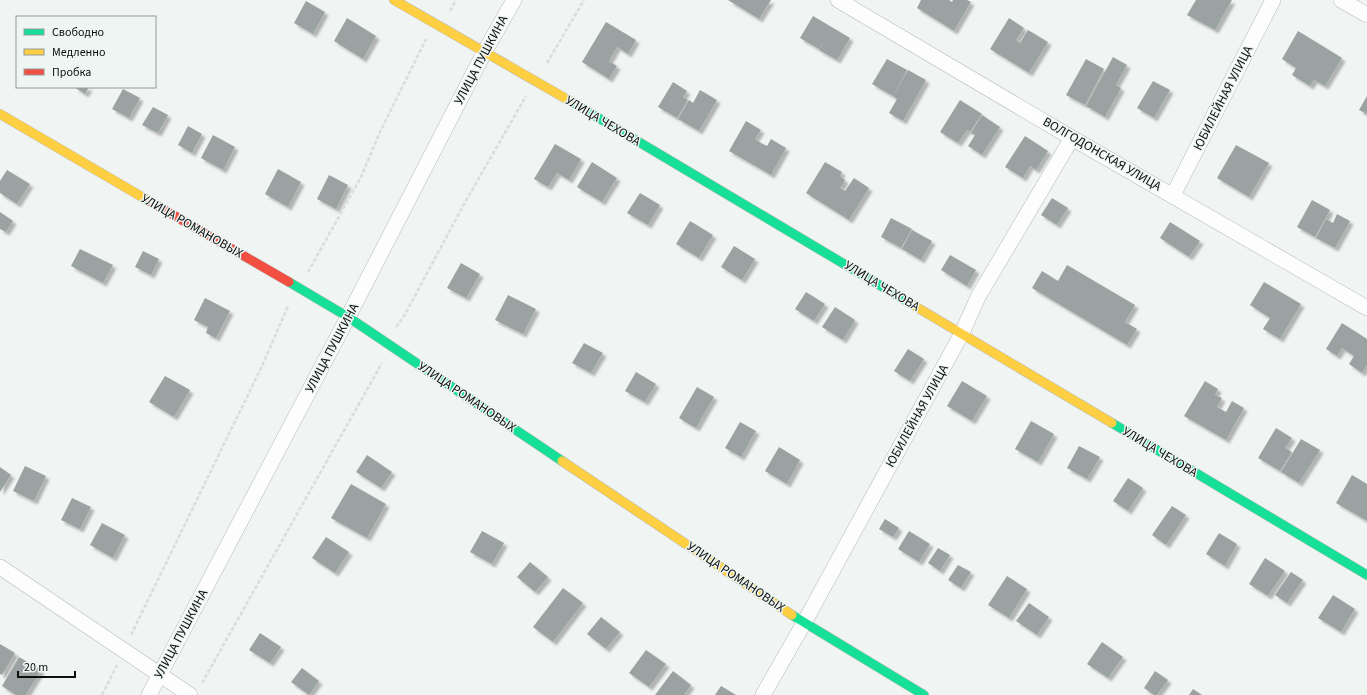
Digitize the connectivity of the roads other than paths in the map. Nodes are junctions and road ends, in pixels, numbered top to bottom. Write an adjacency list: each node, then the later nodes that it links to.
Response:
1 (394, 0): 7 (street, УЛИЦА ЧЕХОВА)
2 (514, 0): 7 (street, УЛИЦА ПУШКИНА)
3 (838, 0): 9 (street, ВОЛГОДОНСКАЯ УЛИЦА)
4 (1273, 0): 10 (street, ЮБИЛЕЙНАЯ УЛИЦА)
5 (1341, 0): 6 (street)
6 (1367, 15)
7 (486, 51): 12 (street, УЛИЦА ПУШКИНА); 13 (street, УЛИЦА ЧЕХОВА)
8 (0, 114): 12 (street, УЛИЦА РОМАНОВЫХ)
9 (1072, 138): 10 (street, ВОЛГОДОНСКАЯ УЛИЦА); 13 (street, ЮБИЛЕЙНАЯ УЛИЦА)
10 (1173, 195): 11 (street, ВОЛГОДОНСКАЯ УЛИЦА)
11 (1367, 308)
12 (348, 318): 16 (street, УЛИЦА РОМАНОВЫХ); 17 (street, УЛИЦА ПУШКИНА)
13 (962, 333): 15 (street, УЛИЦА ЧЕХОВА); 16 (street, ЮБИЛЕЙНАЯ УЛИЦА)
14 (0, 568): 17 (street)
15 (1367, 575)
16 (804, 623): 20 (street, ЮБИЛЕЙНАЯ УЛИЦА); 21 (street, УЛИЦА РОМАНОВЫХ)
17 (160, 674): 18 (street, УЛИЦА ПУШКИНА); 19 (street)
18 (149, 695)
19 (190, 695)
20 (763, 695)
21 (924, 695)

